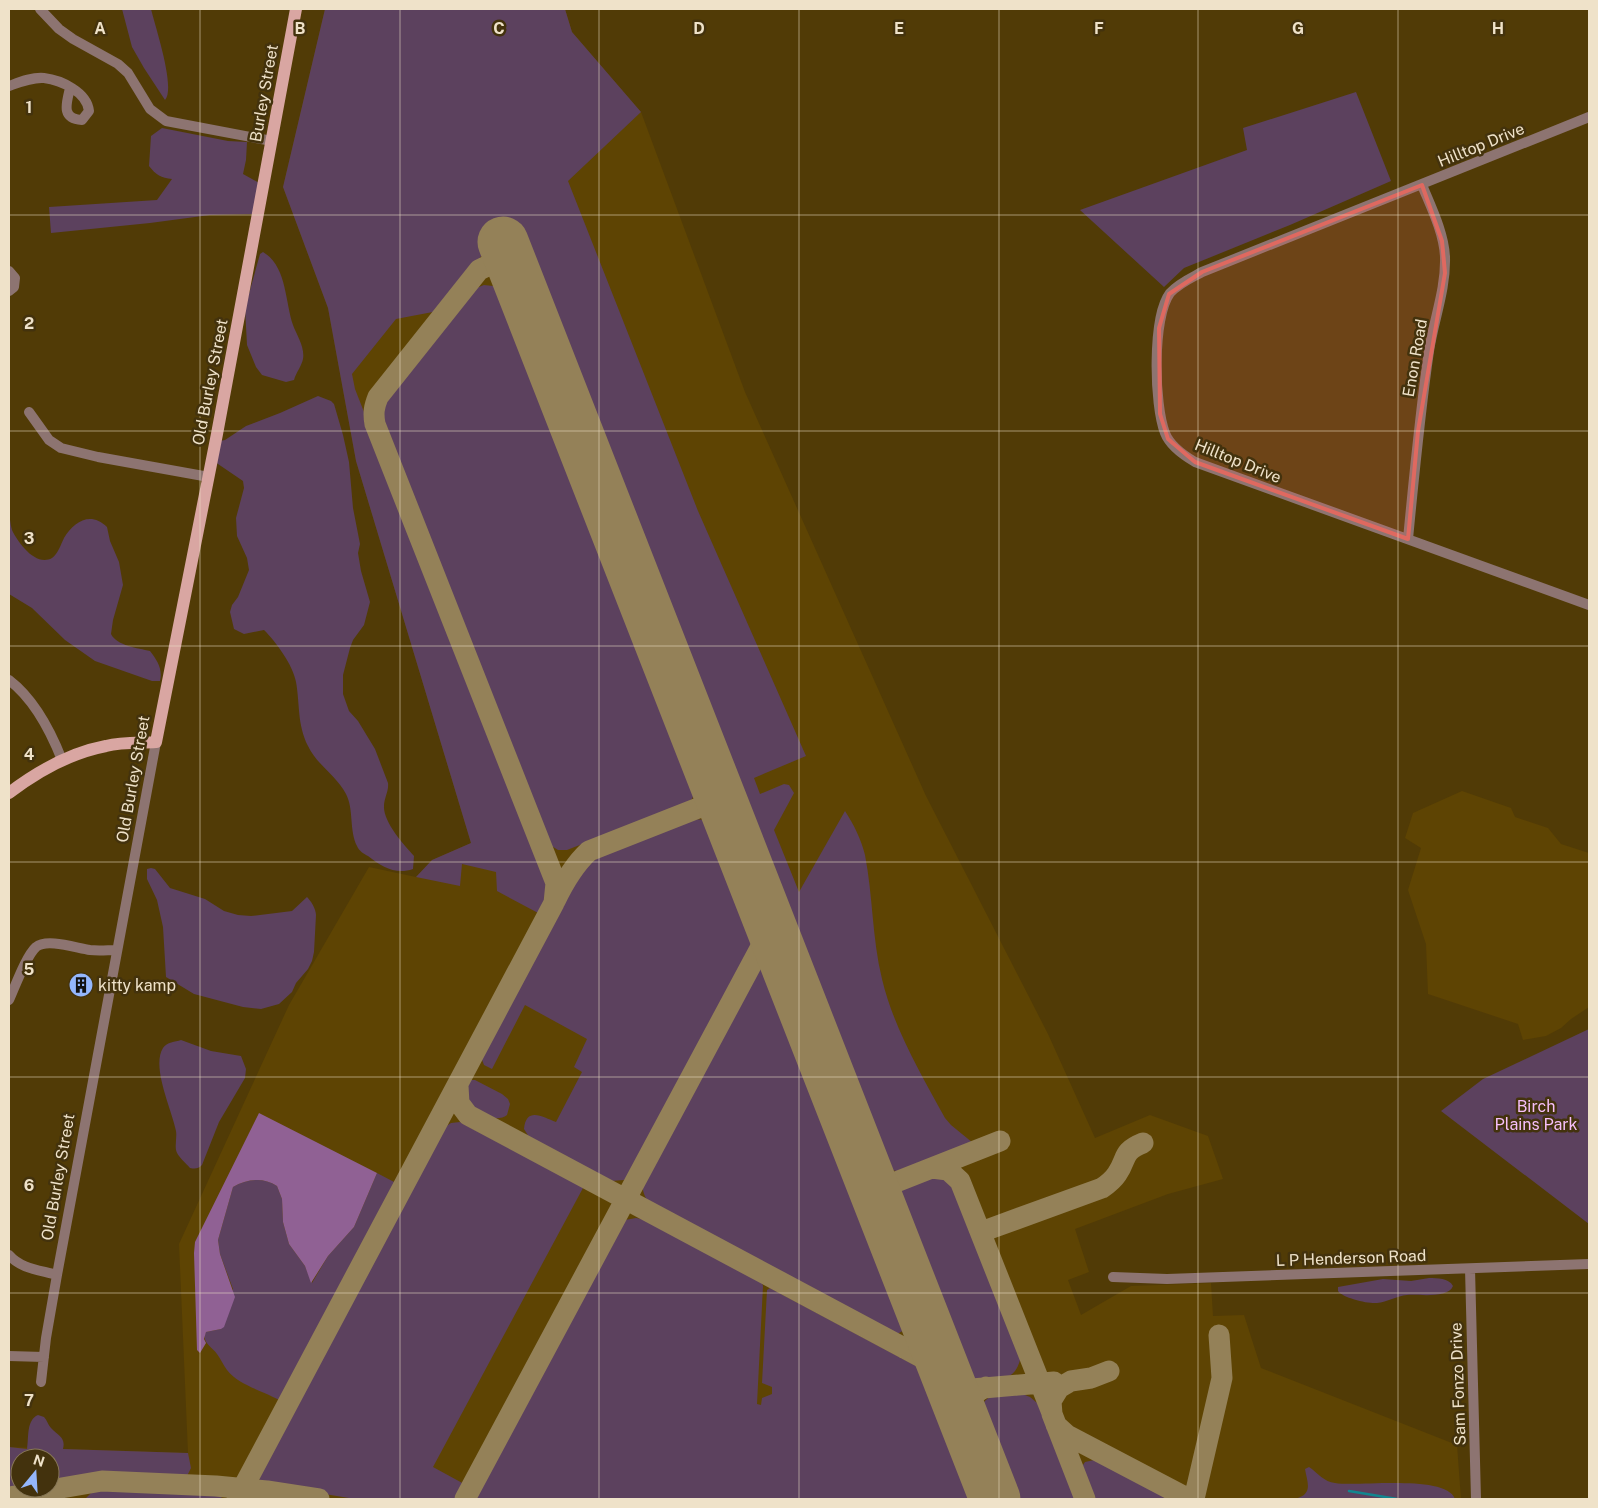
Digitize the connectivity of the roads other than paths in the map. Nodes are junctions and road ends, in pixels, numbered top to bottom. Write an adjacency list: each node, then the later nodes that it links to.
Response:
1 (40, 9): 6 (street)
2 (296, 9): 6 (main road, Burley Street)
3 (9, 86): 4 (street)
4 (70, 88)
5 (1589, 117): 8 (street, Hilltop Drive)
6 (272, 141): 7 (main road, Burley Street)
7 (264, 183): 12 (main road, Old Burley Street)
8 (1422, 185): 13 (street, Enon Road); 13 (street, Hilltop Drive)
9 (9, 271): 10 (street)
10 (9, 291)
11 (29, 412): 12 (street)
12 (209, 477): 16 (main road, Old Burley Street)
13 (1408, 539): 14 (street, Hilltop Drive)
14 (1589, 606)
15 (9, 680): 17 (street)
16 (156, 742): 17 (main road); 19 (street, Old Burley Street)
17 (62, 760): 18 (main road)
18 (9, 793)
19 (117, 950): 20 (street); 24 (street, Old Burley Street)
20 (9, 1000)
21 (9, 1255): 24 (street)
22 (1589, 1264): 23 (street, L P Henderson Road)
23 (1470, 1268): 25 (street, L P Henderson Road); 29 (street, Sam Fonzo Drive)
24 (56, 1275): 27 (street, Old Burley Street)
25 (1113, 1277)
26 (9, 1356): 27 (street)
27 (44, 1357): 28 (street, Old Burley Street)
28 (41, 1382)
29 (1476, 1499)

